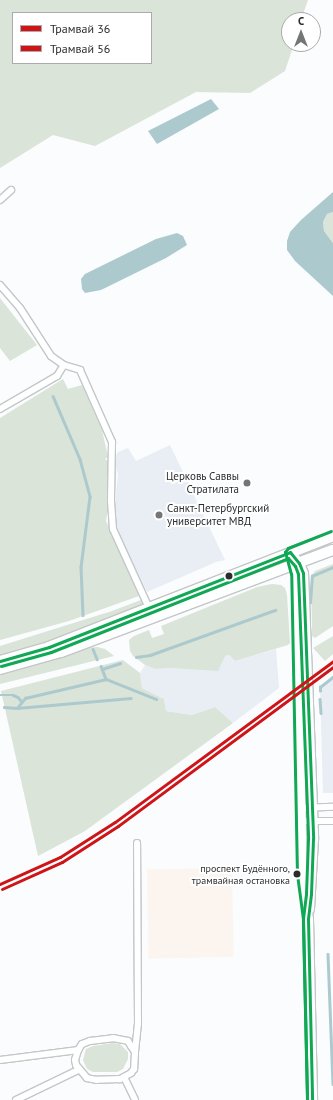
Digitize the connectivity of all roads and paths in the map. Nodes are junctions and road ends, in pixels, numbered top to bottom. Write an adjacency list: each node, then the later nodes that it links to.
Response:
1 (11, 190): 2 (street)
2 (0, 200)
3 (0, 285): 4 (street)
4 (64, 365): 5 (street); 10 (street)
5 (0, 409)
6 (333, 536): 8 (main road)
7 (333, 550): 9 (main road)
8 (290, 552): 9 (main road); 10 (main road)
9 (296, 564): 12 (main road); 14 (main road); 15 (main road)
10 (149, 608): 11 (main road)
11 (0, 661)
12 (0, 669)
13 (333, 807): 15 (street)
14 (300, 808): 15 (street); 16 (main road)
15 (312, 808): 17 (main road)
16 (300, 821): 17 (street); 20 (main road)
17 (312, 821): 18 (street); 20 (main road)
18 (333, 821)
19 (137, 843): 22 (street)
20 (308, 919): 28 (main road)
21 (78, 1050): 22 (street); 23 (street); 24 (street)
22 (135, 1052): 25 (street)
23 (0, 1060)
24 (78, 1070): 25 (street); 26 (street)
25 (124, 1077): 27 (street)
26 (16, 1100)
27 (135, 1100)
28 (312, 1100)

